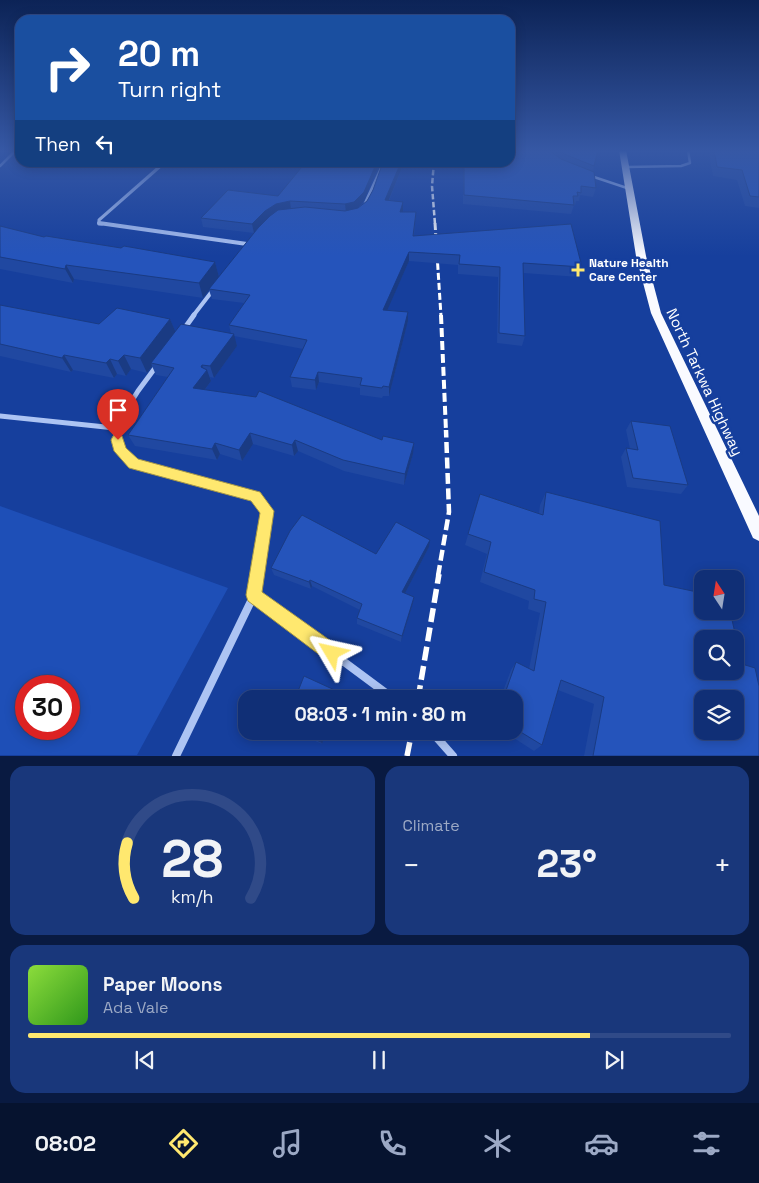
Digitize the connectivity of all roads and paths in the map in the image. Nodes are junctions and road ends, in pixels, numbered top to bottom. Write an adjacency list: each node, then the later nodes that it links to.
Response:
1 (139, 185): 8 (street)
2 (374, 185): 6 (street)
3 (619, 185): 5 (lane)
4 (629, 185): 5 (main road, North Tarkwa Highway)
5 (630, 189): 15 (main road, North Tarkwa Highway)
6 (358, 214)
7 (253, 239): 8 (street)
8 (247, 244): 9 (street)
9 (242, 252)
10 (218, 283): 11 (street)
11 (178, 337)
12 (161, 360): 14 (street)
13 (0, 416): 14 (street)
14 (115, 428): 16 (street)
15 (759, 533)
16 (254, 595): 17 (street); 19 (street)
17 (382, 690)
18 (439, 740): 20 (street)
19 (176, 756)
20 (453, 756)

